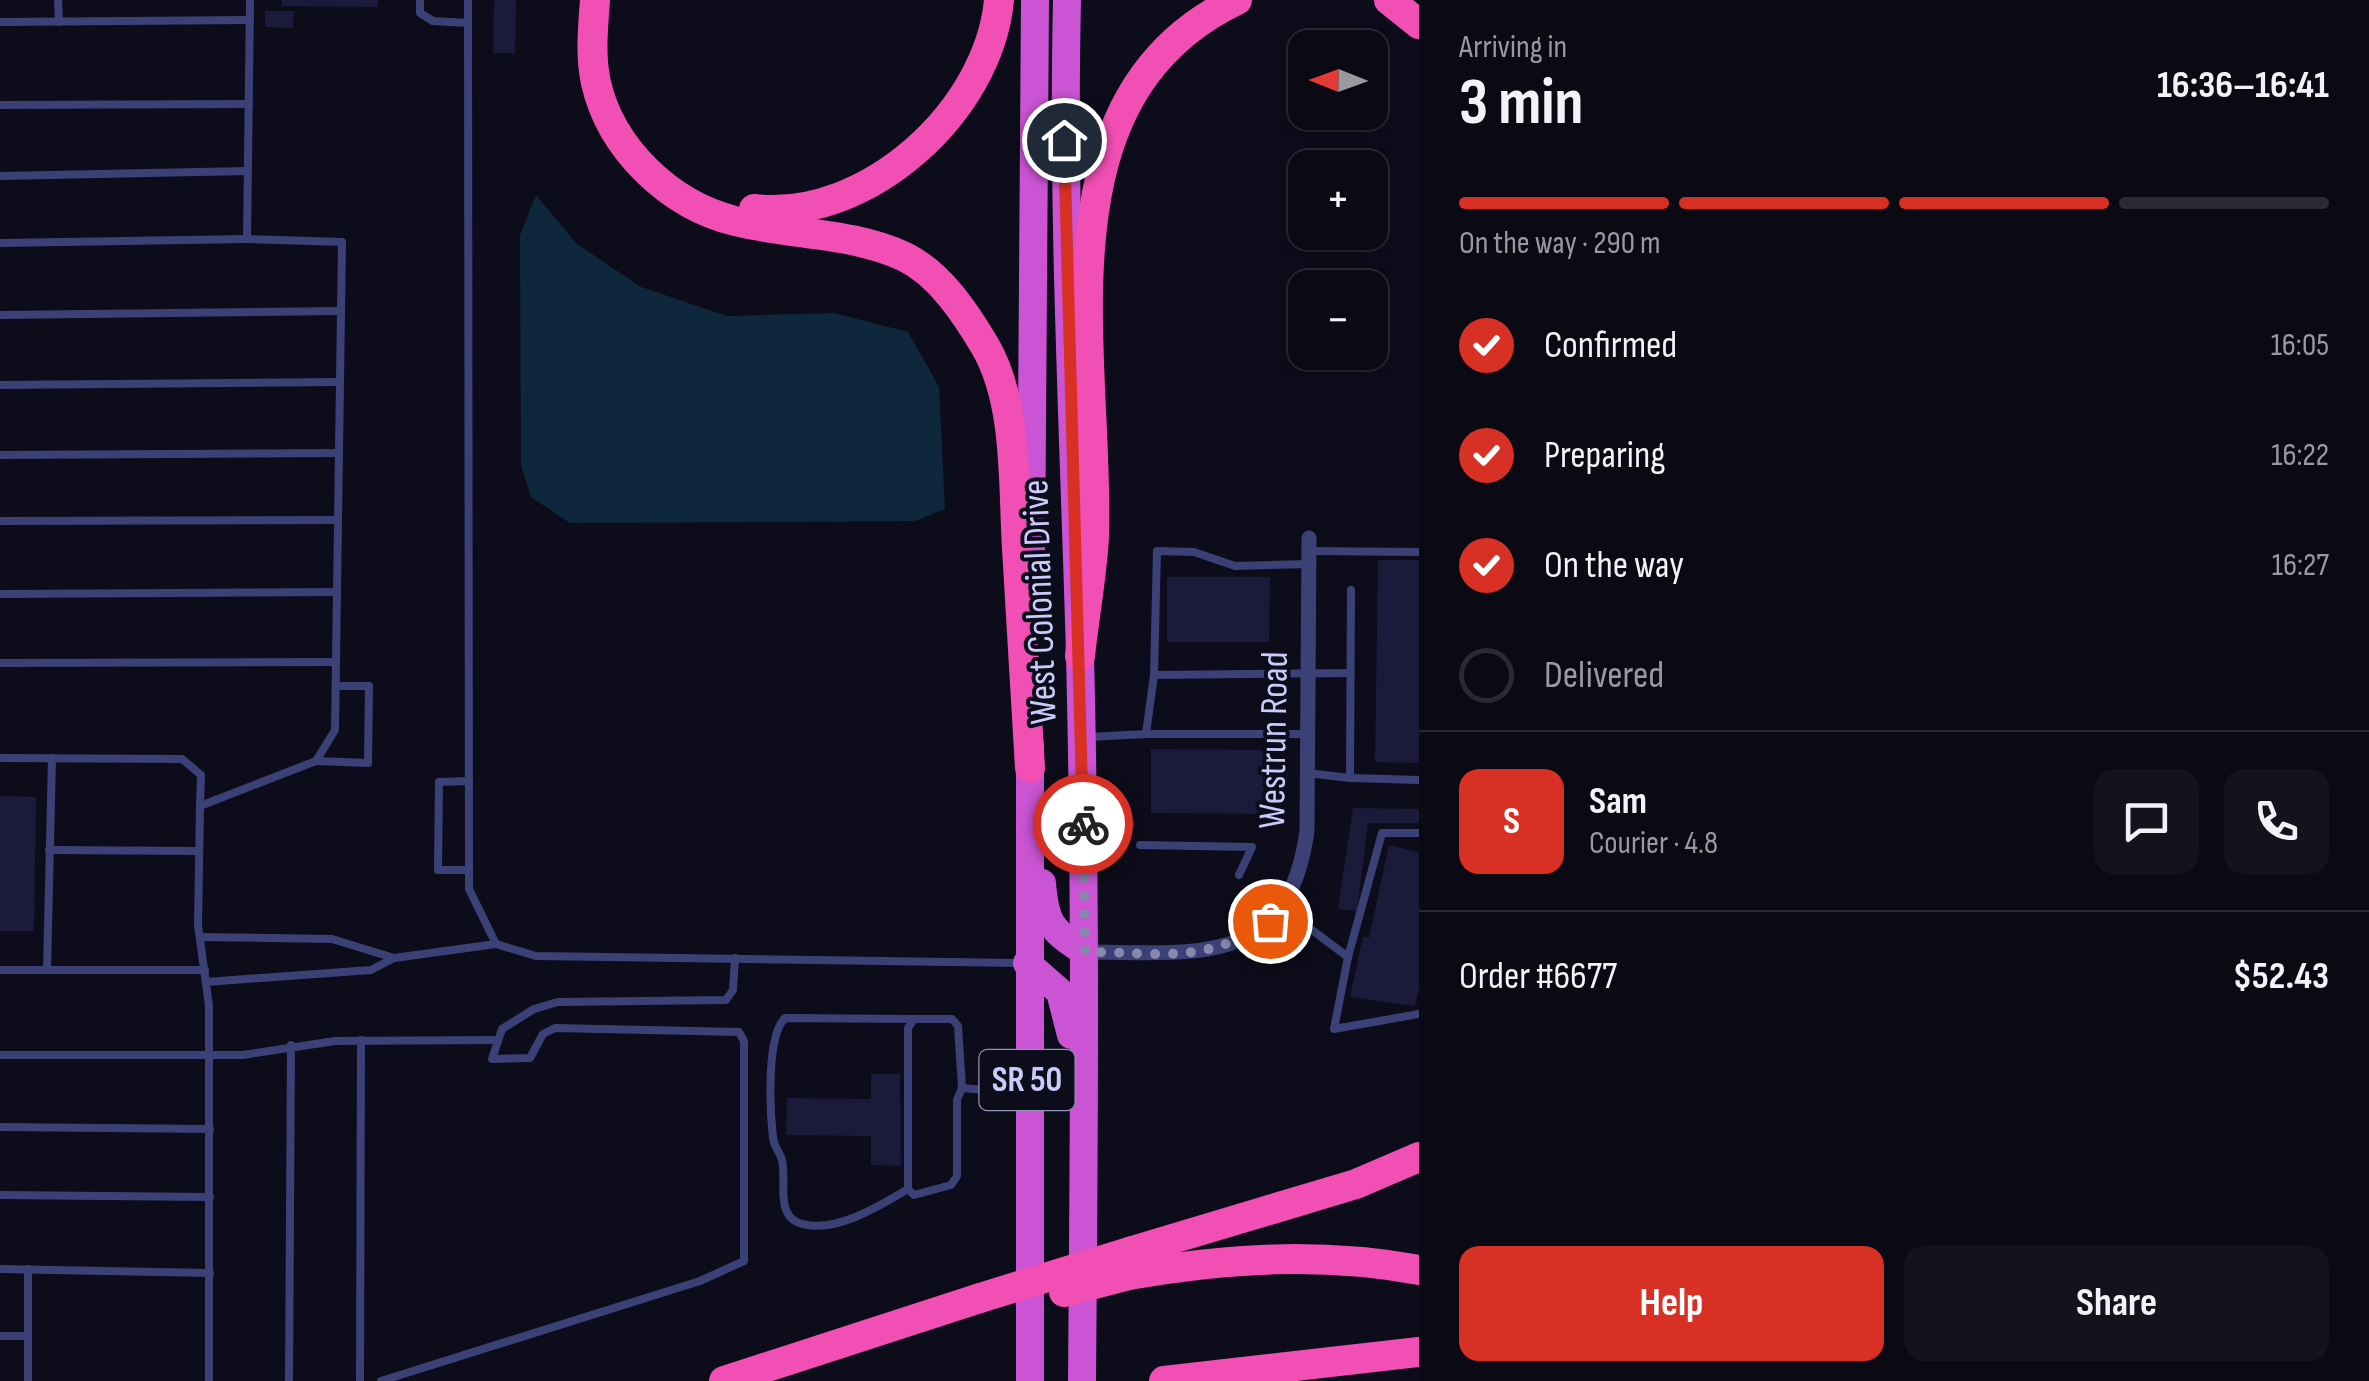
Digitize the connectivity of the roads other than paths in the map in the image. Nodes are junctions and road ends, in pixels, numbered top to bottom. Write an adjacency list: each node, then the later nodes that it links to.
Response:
1 (58, 0): 13 (lane)
2 (250, 0): 11 (lane)
3 (420, 0): 14 (lane)
4 (468, 0): 14 (lane)
5 (595, 0): 47 (highway)
6 (610, 0): 7 (highway)
7 (1000, 0)
8 (1035, 0): 47 (highway, West Colonial Drive / SR 50)
9 (1067, 0): 34 (highway, West Colonial Drive / SR 50)
10 (1238, 0): 34 (highway)
11 (250, 20): 13 (lane); 15 (lane)
12 (0, 22): 13 (lane)
13 (59, 22)
14 (468, 23): 51 (lane)
15 (249, 104): 16 (lane); 17 (lane)
16 (0, 105)
17 (248, 171): 18 (lane); 19 (lane)
18 (0, 176)
19 (247, 240): 20 (lane); 21 (lane)
20 (0, 243)
21 (341, 311): 22 (lane); 23 (lane)
22 (0, 315)
23 (340, 382): 24 (lane); 25 (lane)
24 (0, 384)
25 (340, 453): 26 (lane); 27 (lane)
26 (0, 454)
27 (338, 520): 28 (lane); 32 (lane)
28 (0, 521)
29 (1309, 551): 30 (lane); 37 (street, Westrun Road); 39 (lane)
30 (1419, 552)
31 (1351, 590): 38 (lane)
32 (337, 592): 33 (lane); 35 (lane)
33 (0, 594)
34 (1080, 656): 43 (highway, West Colonial Drive / SR 50)
35 (336, 662): 36 (lane); 40 (lane)
36 (0, 663)
37 (1308, 673): 38 (lane); 39 (lane); 42 (street, Westrun Road)
38 (1350, 673): 49 (lane)
39 (1154, 675): 41 (lane)
40 (336, 686): 46 (lane); 46 (lane)
41 (1146, 734): 42 (lane); 43 (lane)
42 (1308, 734): 48 (street, Westrun Road)
43 (1081, 737): 62 (highway, West Colonial Drive / SR 50)
44 (0, 758): 45 (lane)
45 (52, 758): 52 (lane); 55 (lane)
46 (316, 761): 52 (lane)
47 (1030, 768): 62 (highway); 66 (highway, West Colonial Drive / SR 50)
48 (1308, 773): 49 (lane); 59 (street, Westrun Road)
49 (1350, 778): 50 (lane)
50 (1419, 780)
51 (469, 781): 57 (lane); 57 (lane)
52 (200, 806): 56 (lane)
53 (1419, 833): 63 (lane)
54 (1140, 846): 58 (lane)
55 (50, 850): 56 (lane); 68 (lane)
56 (199, 851): 60 (lane)
57 (469, 870): 61 (lane)
58 (1239, 875)
59 (1280, 906): 62 (street, Westrun Road); 63 (lane)
60 (200, 937): 64 (lane); 69 (lane)
61 (496, 944): 64 (lane); 65 (lane)
62 (1085, 952): 79 (highway, West Colonial Drive / SR 50)
63 (1348, 957): 71 (lane)
64 (394, 958): 70 (lane)
65 (735, 958): 66 (lane); 74 (lane)
66 (1028, 963): 79 (highway); 80 (highway, West Colonial Drive / SR 50)
67 (0, 970): 68 (lane)
68 (46, 970): 69 (lane)
69 (204, 970): 70 (lane)
70 (206, 982): 77 (lane)
71 (1419, 1014)
72 (914, 1019): 78 (lane); 84 (lane); 84 (lane)
73 (361, 1040): 74 (lane); 75 (lane); 98 (lane)
74 (496, 1040): 99 (lane)
75 (291, 1044): 77 (lane); 97 (lane)
76 (0, 1055): 77 (lane)
77 (210, 1056): 82 (lane)
78 (962, 1088): 80 (lane); 84 (lane)
79 (1080, 1090): 102 (highway, West Colonial Drive / SR 50)
80 (1027, 1093): 101 (highway, West Colonial Drive / SR 50)
81 (0, 1127): 82 (lane)
82 (210, 1129): 86 (lane)
83 (1419, 1157): 87 (highway)
84 (908, 1190)
85 (0, 1195): 86 (lane)
86 (210, 1198): 91 (lane)
87 (1131, 1263): 90 (highway); 100 (highway, bridge)
88 (0, 1269): 89 (lane)
89 (28, 1270): 91 (lane); 93 (lane)
90 (1419, 1270)
91 (210, 1272): 96 (lane)
92 (0, 1336): 93 (lane)
93 (28, 1336): 95 (lane)
94 (1419, 1352): 103 (highway)
95 (28, 1381)
96 (209, 1381)
97 (289, 1381)
98 (360, 1381)
99 (381, 1381)
100 (724, 1381)
101 (1030, 1381)
102 (1082, 1381)
103 (1164, 1381)

